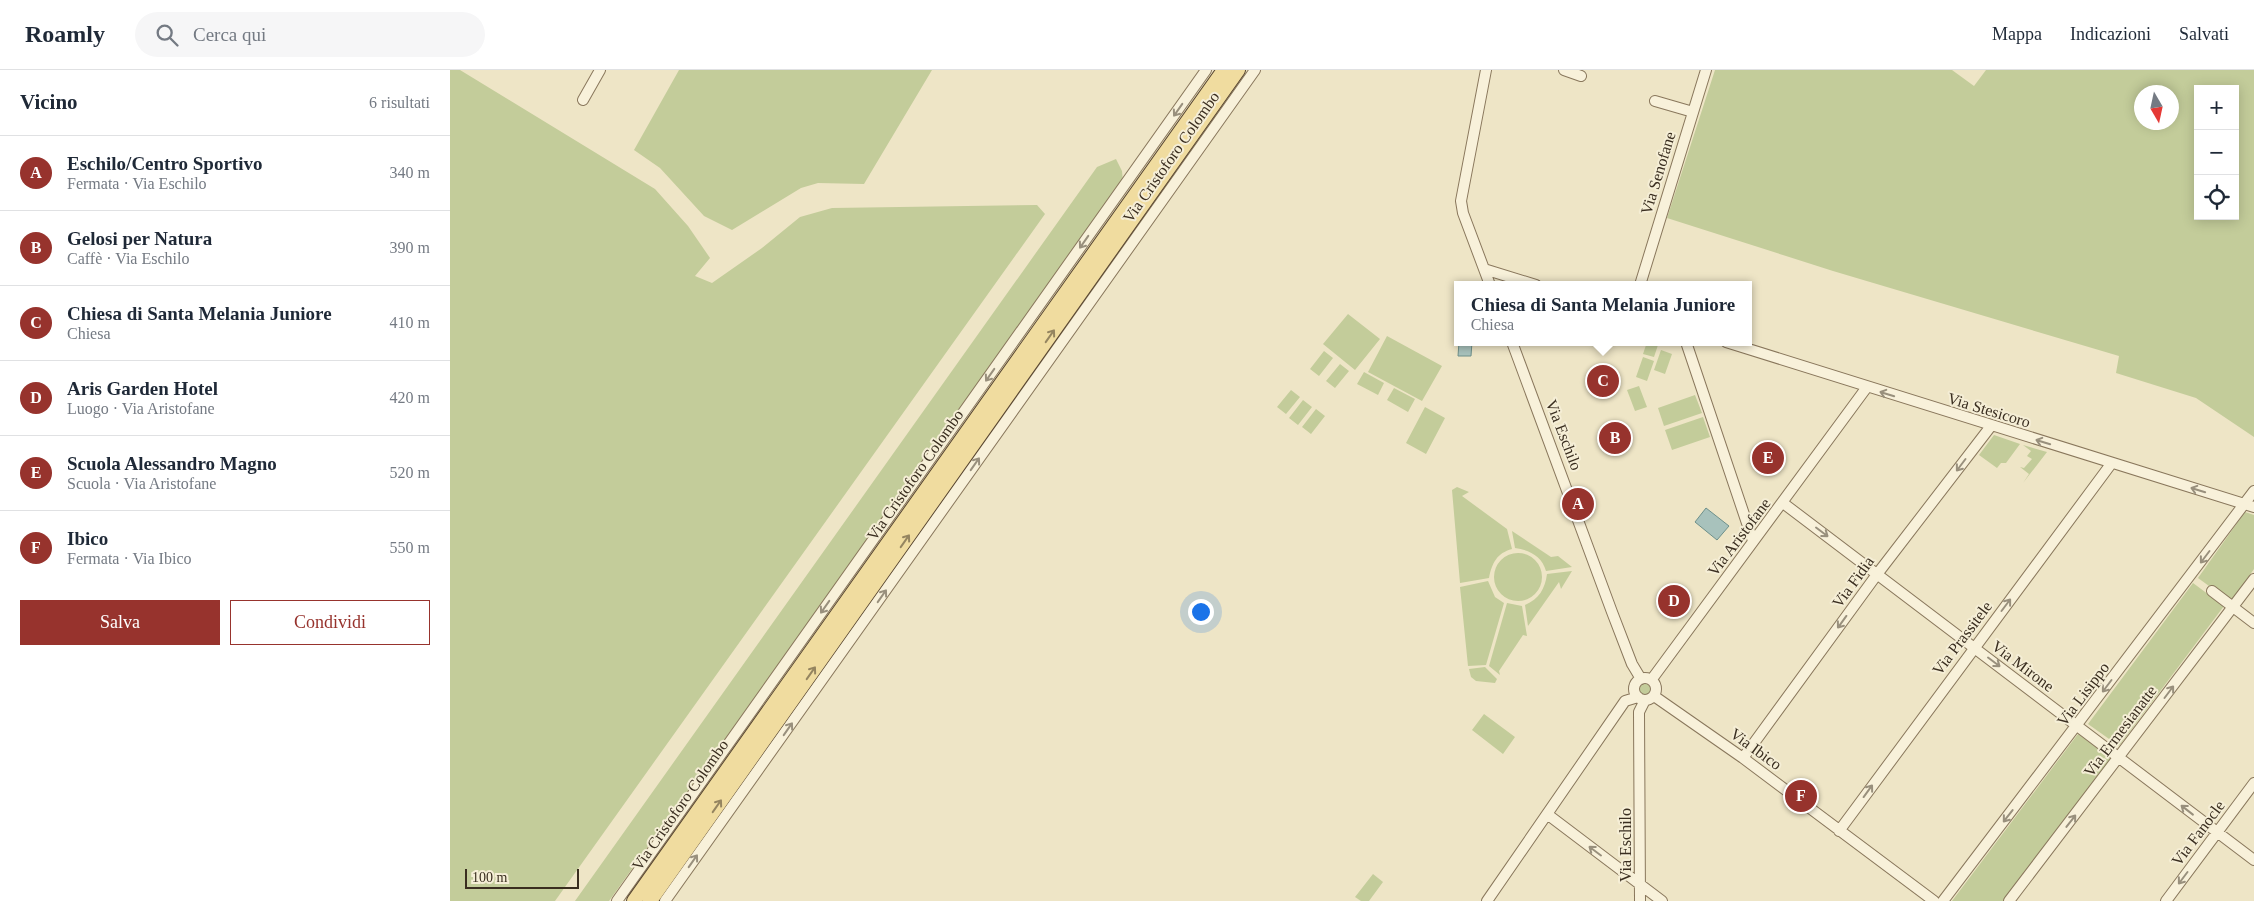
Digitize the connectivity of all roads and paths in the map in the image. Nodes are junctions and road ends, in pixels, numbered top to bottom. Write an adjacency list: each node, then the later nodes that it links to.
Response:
1 (600, 70): 10 (street)
2 (1206, 70): 41 (street, Via Cristoforo Colombo, one-way to 41)
3 (1224, 70): 40 (main road, Via Cristoforo Colombo)
4 (1238, 70): 49 (main road, Via Cristoforo Colombo, one-way to 4)
5 (1255, 70): 50 (street, Via Cristoforo Colombo, one-way to 5)
6 (1486, 70): 13 (street)
7 (1564, 70): 9 (street)
8 (1706, 70): 12 (street, Via Senofane)
9 (1581, 76)
10 (583, 100)
11 (1655, 100): 12 (street)
12 (1693, 112): 16 (street, Via Senofane)
13 (1484, 269): 14 (street); 15 (street)
14 (1488, 281)
15 (1523, 281)
16 (1641, 281)
17 (1513, 346): 33 (street, Via Eschilo)
18 (1687, 346): 26 (street)
19 (1738, 346): 20 (street, Via Stesicoro)
20 (1867, 388): 21 (street, Via Stesicoro, one-way to 20); 24 (street, Via Aristofane)
21 (1991, 426): 22 (street, Via Stesicoro, one-way to 21); 27 (street, Via Fidia, one-way to 27)
22 (2111, 464): 25 (street, Via Stesicoro, one-way to 22); 32 (street, Via Prassitele, one-way to 22)
23 (2254, 490): 25 (street)
24 (1783, 503): 26 (street, Via Aristofane); 27 (street, Via Mirone, one-way to 27)
25 (2249, 505): 36 (street, Via Lisippo, one-way to 36)
26 (1753, 541): 34 (street, Via Aristofane)
27 (1878, 574): 32 (street, Via Mirone); 37 (street, Via Fidia, one-way to 37)
28 (2254, 579): 30 (street, Via Ermesianatte)
29 (2212, 591): 30 (street)
30 (2233, 607): 31 (street); 38 (street, Via Ermesianatte, one-way to 30)
31 (2254, 623)
32 (1974, 647): 36 (street, Via Mirone, one-way to 36); 43 (street, Via Prassitele, one-way to 32)
33 (1641, 678): 34 (street); 35 (street)
34 (1652, 680): 35 (street)
35 (1646, 698): 37 (street, Via Ibico); 42 (street); 46 (street, Via Eschilo)
36 (2078, 726): 38 (street, Via Mirone); 55 (street, Via Lisippo, one-way to 55)
37 (1743, 758): 43 (street, Via Ibico)
38 (2120, 758): 44 (street, Via Mirone, one-way to 38); 56 (street, Via Ermesianatte, one-way to 38)
39 (2254, 783): 44 (street, Via Fanocle)
40 (699, 809): 41 (street); 48 (main road, Via Cristoforo Colombo)
41 (682, 812): 47 (street, Via Cristoforo Colombo)
42 (1547, 814): 46 (street, one-way to 42); 51 (street)
43 (1839, 831): 54 (street, Via Ibico)
44 (2217, 833): 45 (street, Via Mirone); 57 (street, Via Fanocle, one-way to 57)
45 (2254, 860)
46 (1640, 884): 52 (street, Via Eschilo); 53 (street)
47 (617, 901)
48 (634, 901)
49 (650, 901)
50 (665, 901)
51 (1488, 901)
52 (1640, 901)
53 (1662, 901)
54 (1934, 901)
55 (1943, 901)
56 (2009, 901)
57 (2166, 901)

